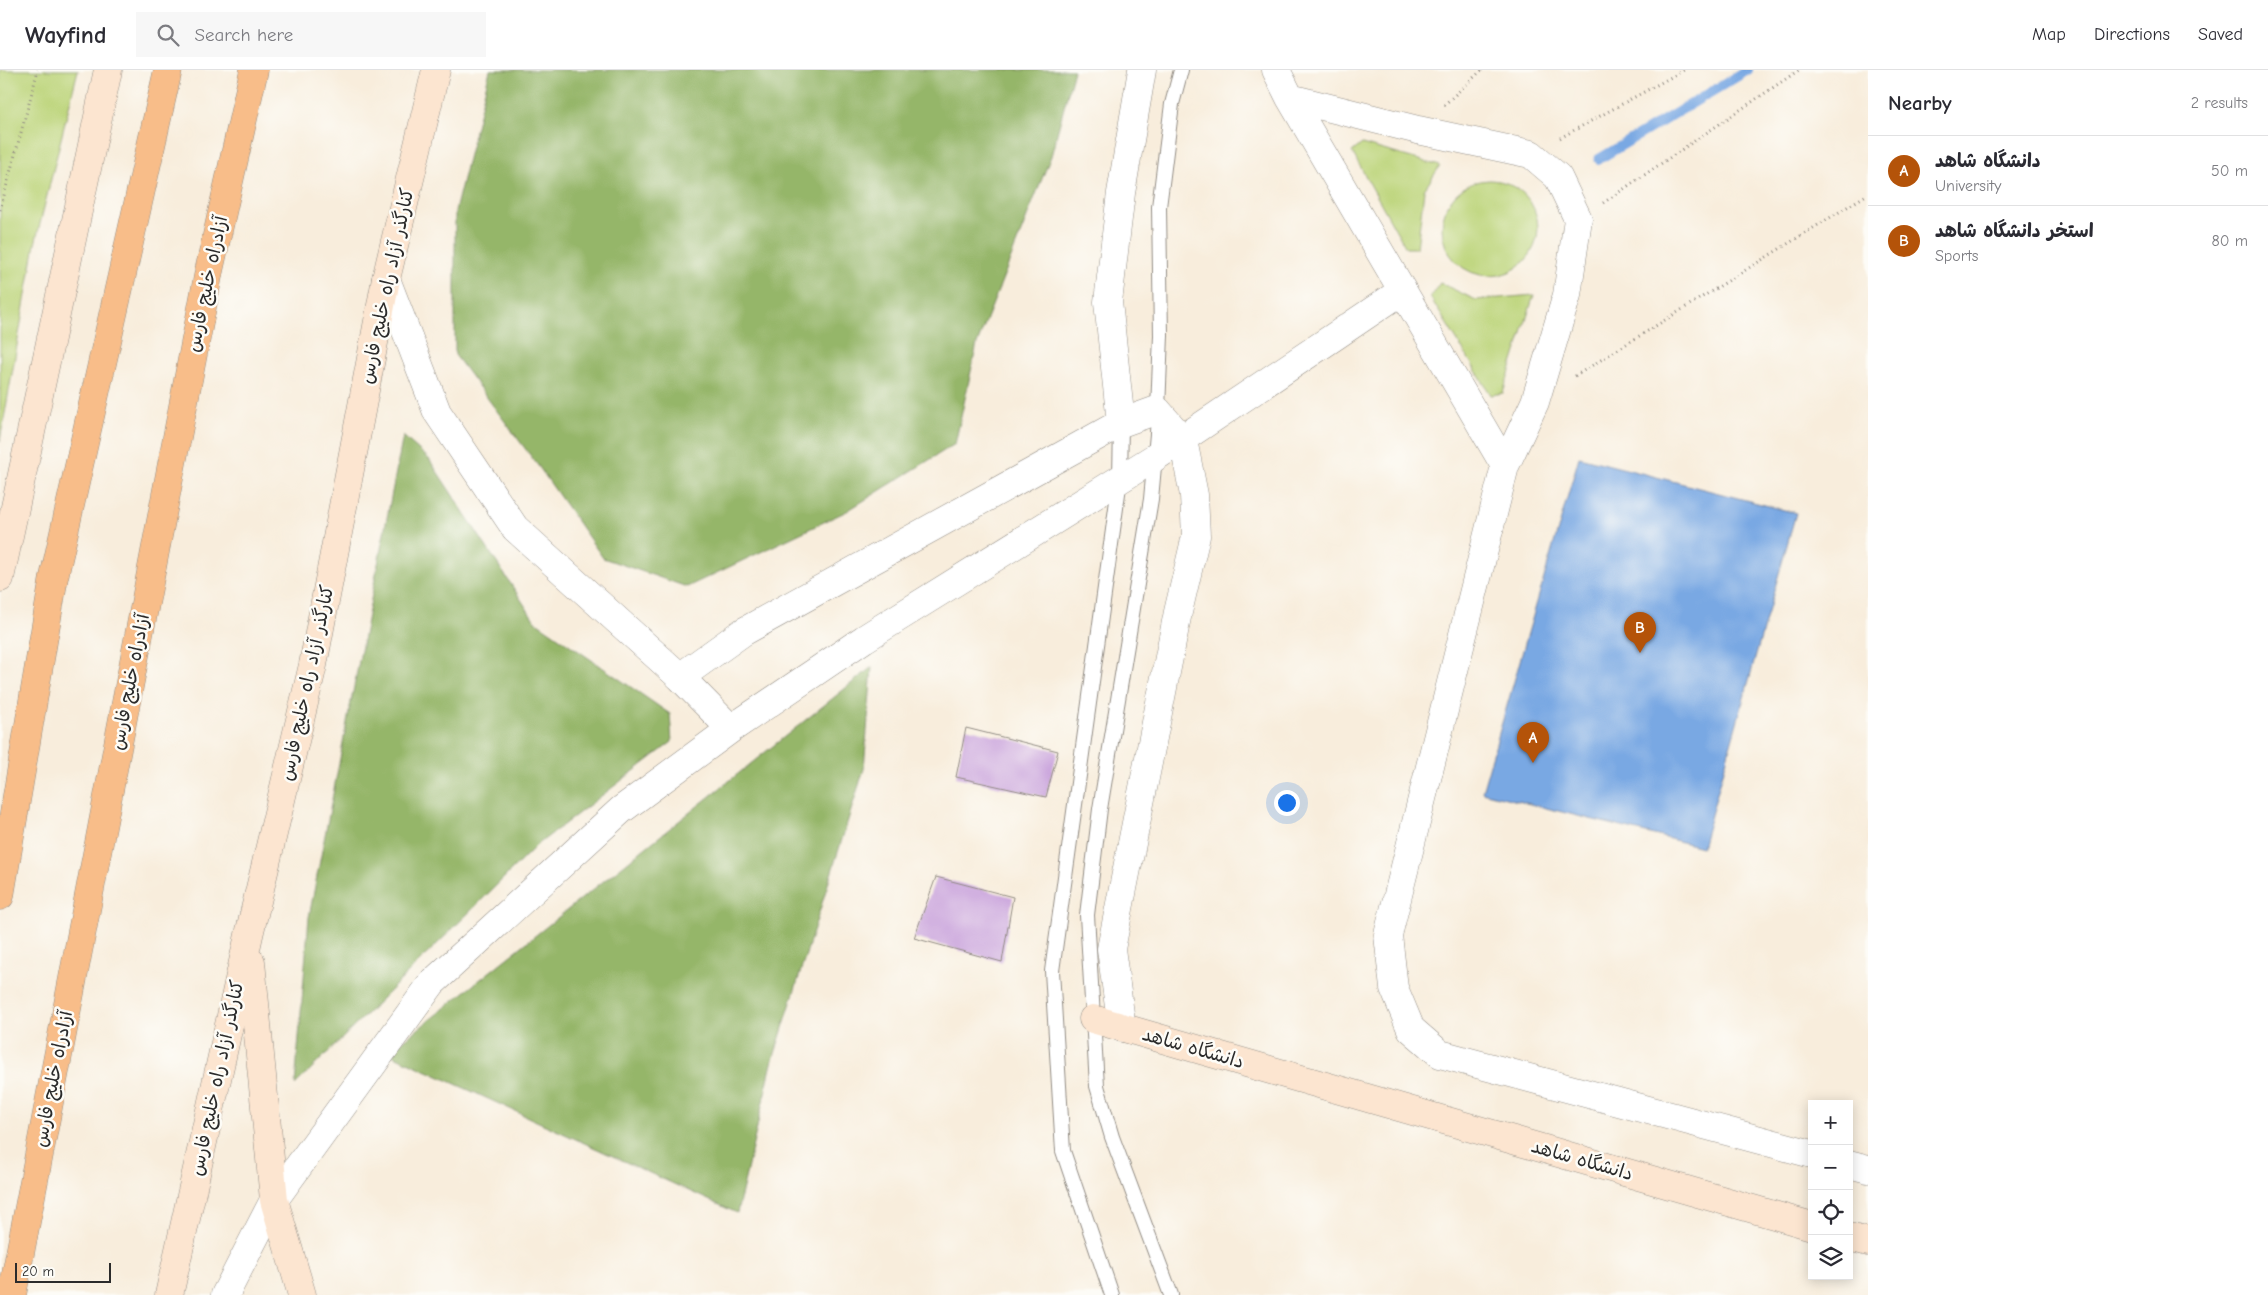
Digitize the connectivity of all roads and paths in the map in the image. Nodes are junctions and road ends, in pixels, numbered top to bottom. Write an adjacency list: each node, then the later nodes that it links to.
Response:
1 (38, 70): 16 (path)
2 (108, 70): 27 (street)
3 (168, 70): 30 (highway)
4 (254, 70): 41 (highway, آزادراه خلیج فارس)
5 (436, 70): 18 (street, کنارگذر آزاد راه خلیج فارس)
6 (1142, 70): 22 (street)
7 (1181, 70): 21 (lane)
8 (1276, 70): 12 (street)
9 (1482, 70): 13 (path)
10 (1684, 70): 14 (path)
11 (1799, 70): 17 (path)
12 (1290, 98): 13 (street); 19 (street)
13 (1418, 130): 14 (street)
14 (1531, 154): 17 (street)
15 (1868, 194): 20 (path)
16 (0, 210)
17 (1578, 221): 20 (street)
18 (386, 280): 28 (street); 31 (street, کنارگذر آزاد راه خلیج فارس)
19 (1402, 291): 23 (street); 25 (street)
20 (1535, 402): 25 (street)
21 (1157, 410): 22 (street); 23 (street); 24 (lane)
22 (1121, 423): 26 (lane); 28 (street)
23 (1183, 440): 24 (street); 33 (street)
24 (1154, 458): 26 (street); 32 (lane)
25 (1505, 466): 34 (street)
26 (1120, 479): 29 (street); 45 (lane)
27 (0, 578)
28 (680, 677): 29 (street)
29 (731, 729): 37 (street)
30 (0, 896)
31 (248, 935): 37 (street); 42 (street, کنارگذر آزاد راه خلیج فارس)
32 (1093, 1019): 33 (street, دانشگاه شاهد); 46 (lane)
33 (1122, 1028): 38 (street, دانشگاه شاهد)
34 (1808, 1153)
35 (1853, 1165): 36 (street)
36 (1868, 1169)
37 (274, 1200): 43 (street); 44 (street)
38 (1808, 1225)
39 (1853, 1238): 40 (street)
40 (1868, 1242)
41 (12, 1295)
42 (169, 1295)
43 (225, 1295)
44 (302, 1295)
45 (1112, 1295)
46 (1171, 1295)

